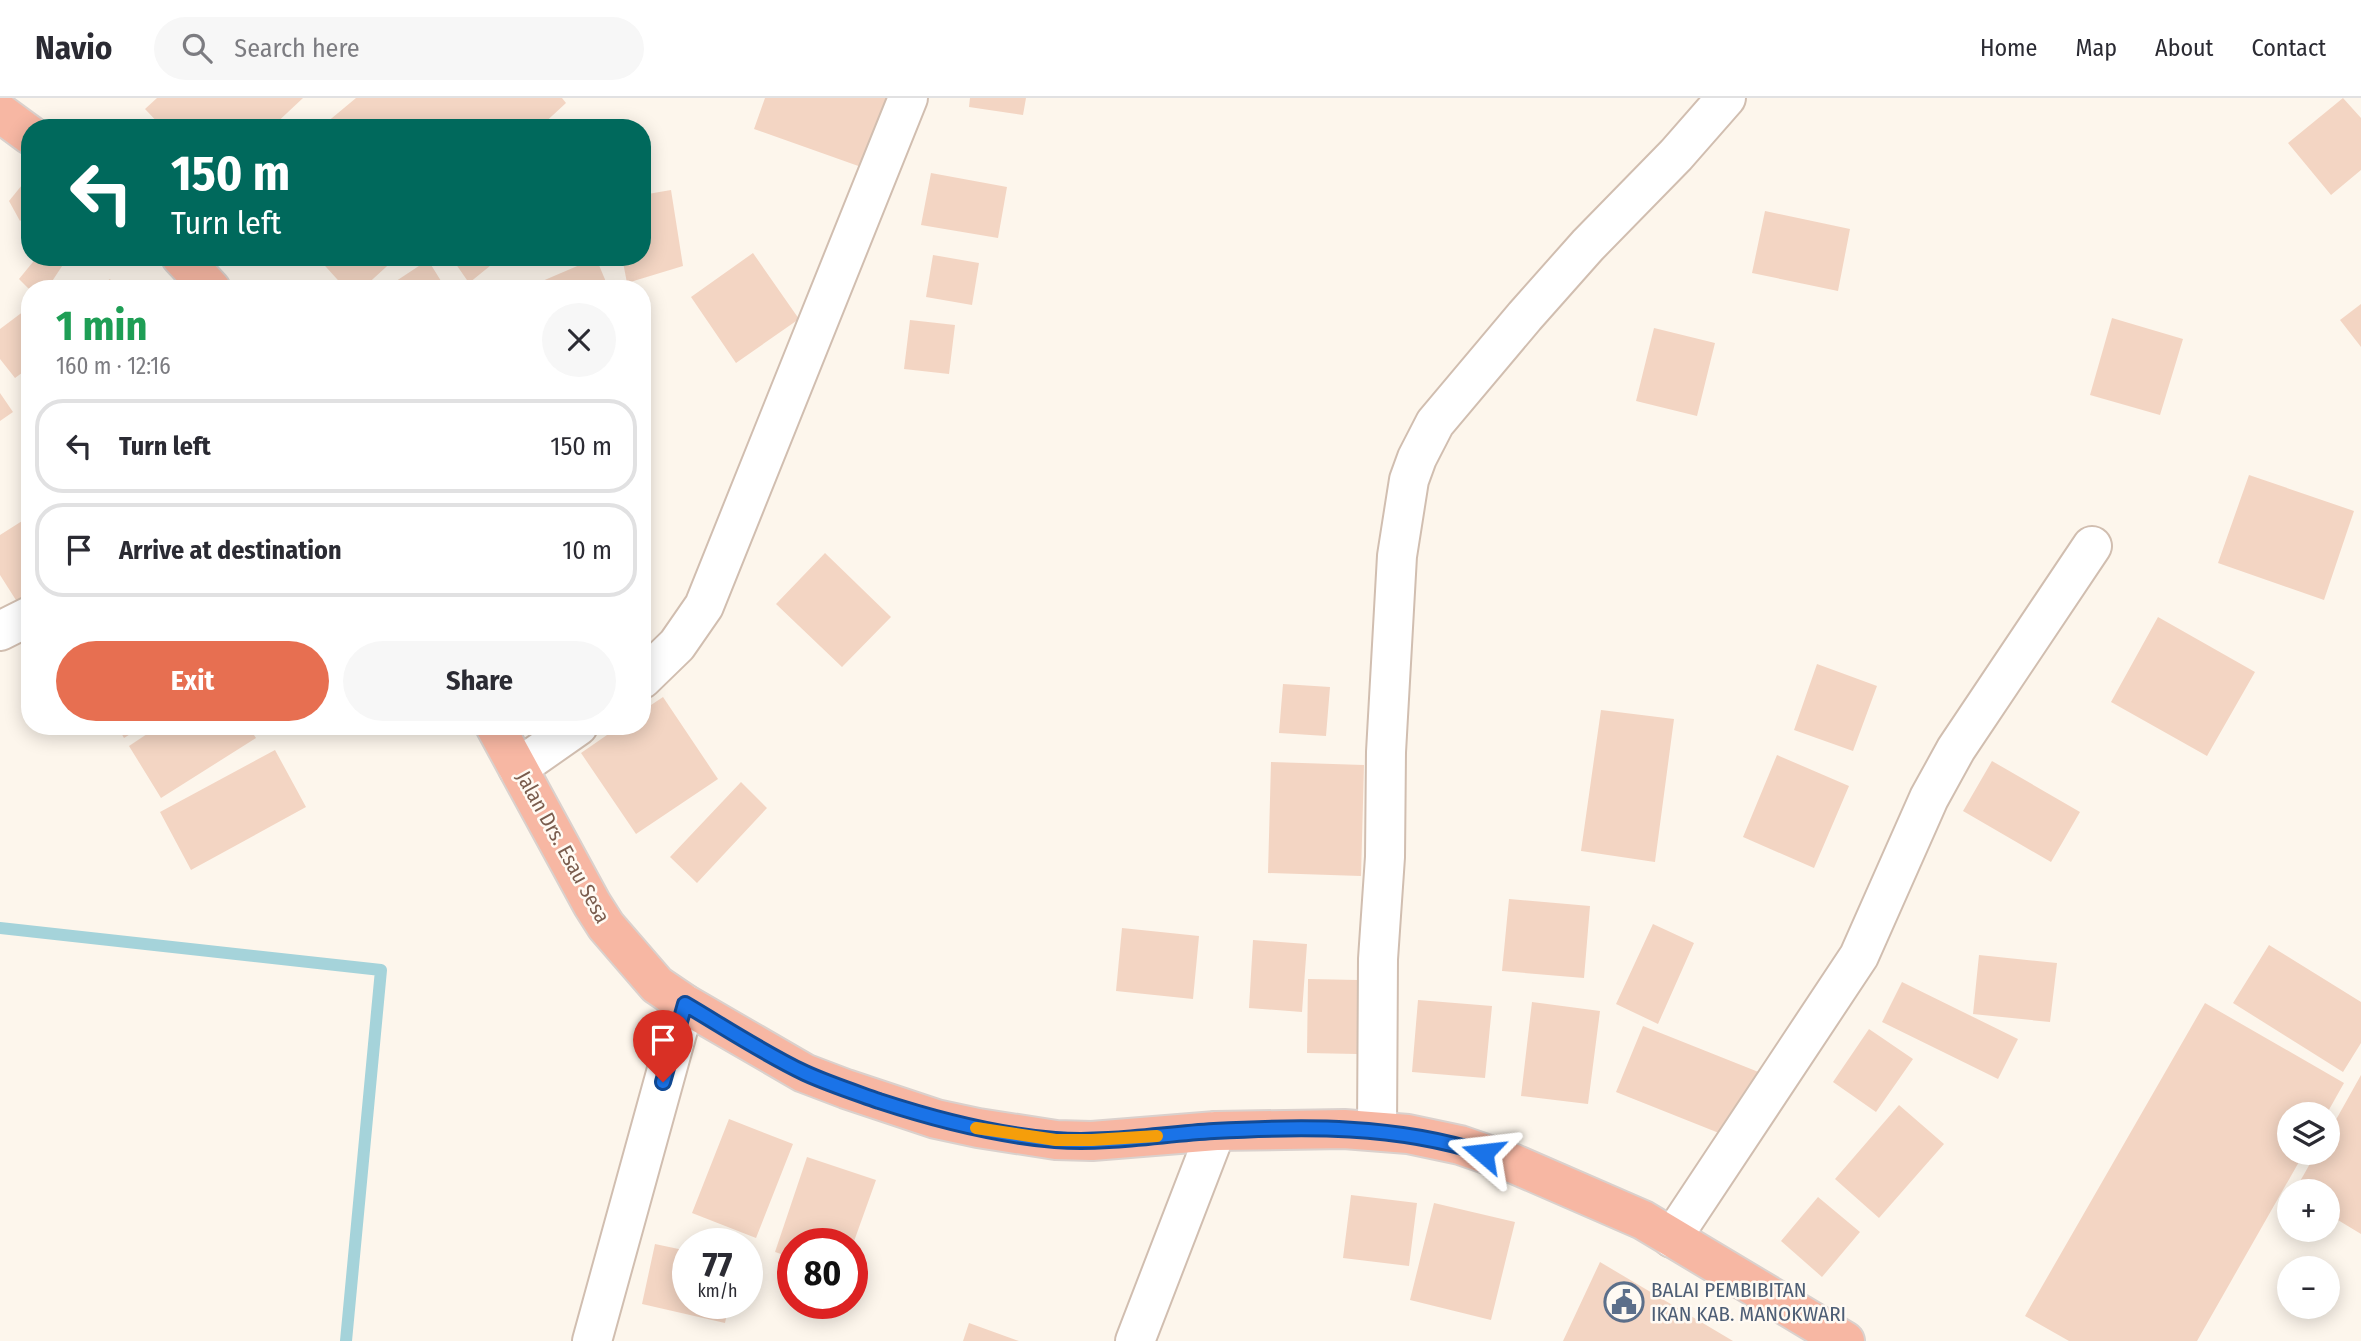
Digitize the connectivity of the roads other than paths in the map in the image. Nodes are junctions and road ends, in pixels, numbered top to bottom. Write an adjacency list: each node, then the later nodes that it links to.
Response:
1 (908, 98): 10 (street)
2 (1726, 98): 16 (street)
3 (0, 113): 4 (highway)
4 (21, 128)
5 (189, 266): 6 (highway)
6 (203, 280)
7 (2092, 546): 17 (street)
8 (21, 620): 9 (street)
9 (0, 631)
10 (651, 670)
11 (500, 735): 13 (highway, Jalan Drs. Esau Sesa)
12 (565, 735): 13 (street)
13 (518, 768): 14 (highway, Jalan Drs. Esau Sesa)
14 (685, 1004): 15 (highway, Jalan Drs. Esau Sesa); 18 (street)
15 (1216, 1131): 16 (highway, Jalan Drs. Esau Sesa); 19 (street)
16 (1377, 1131): 17 (highway, Jalan Drs. Esau Sesa)
17 (1672, 1238): 20 (highway, Jalan Drs. Esau Sesa)
18 (592, 1341)
19 (1135, 1341)
20 (1845, 1341)

